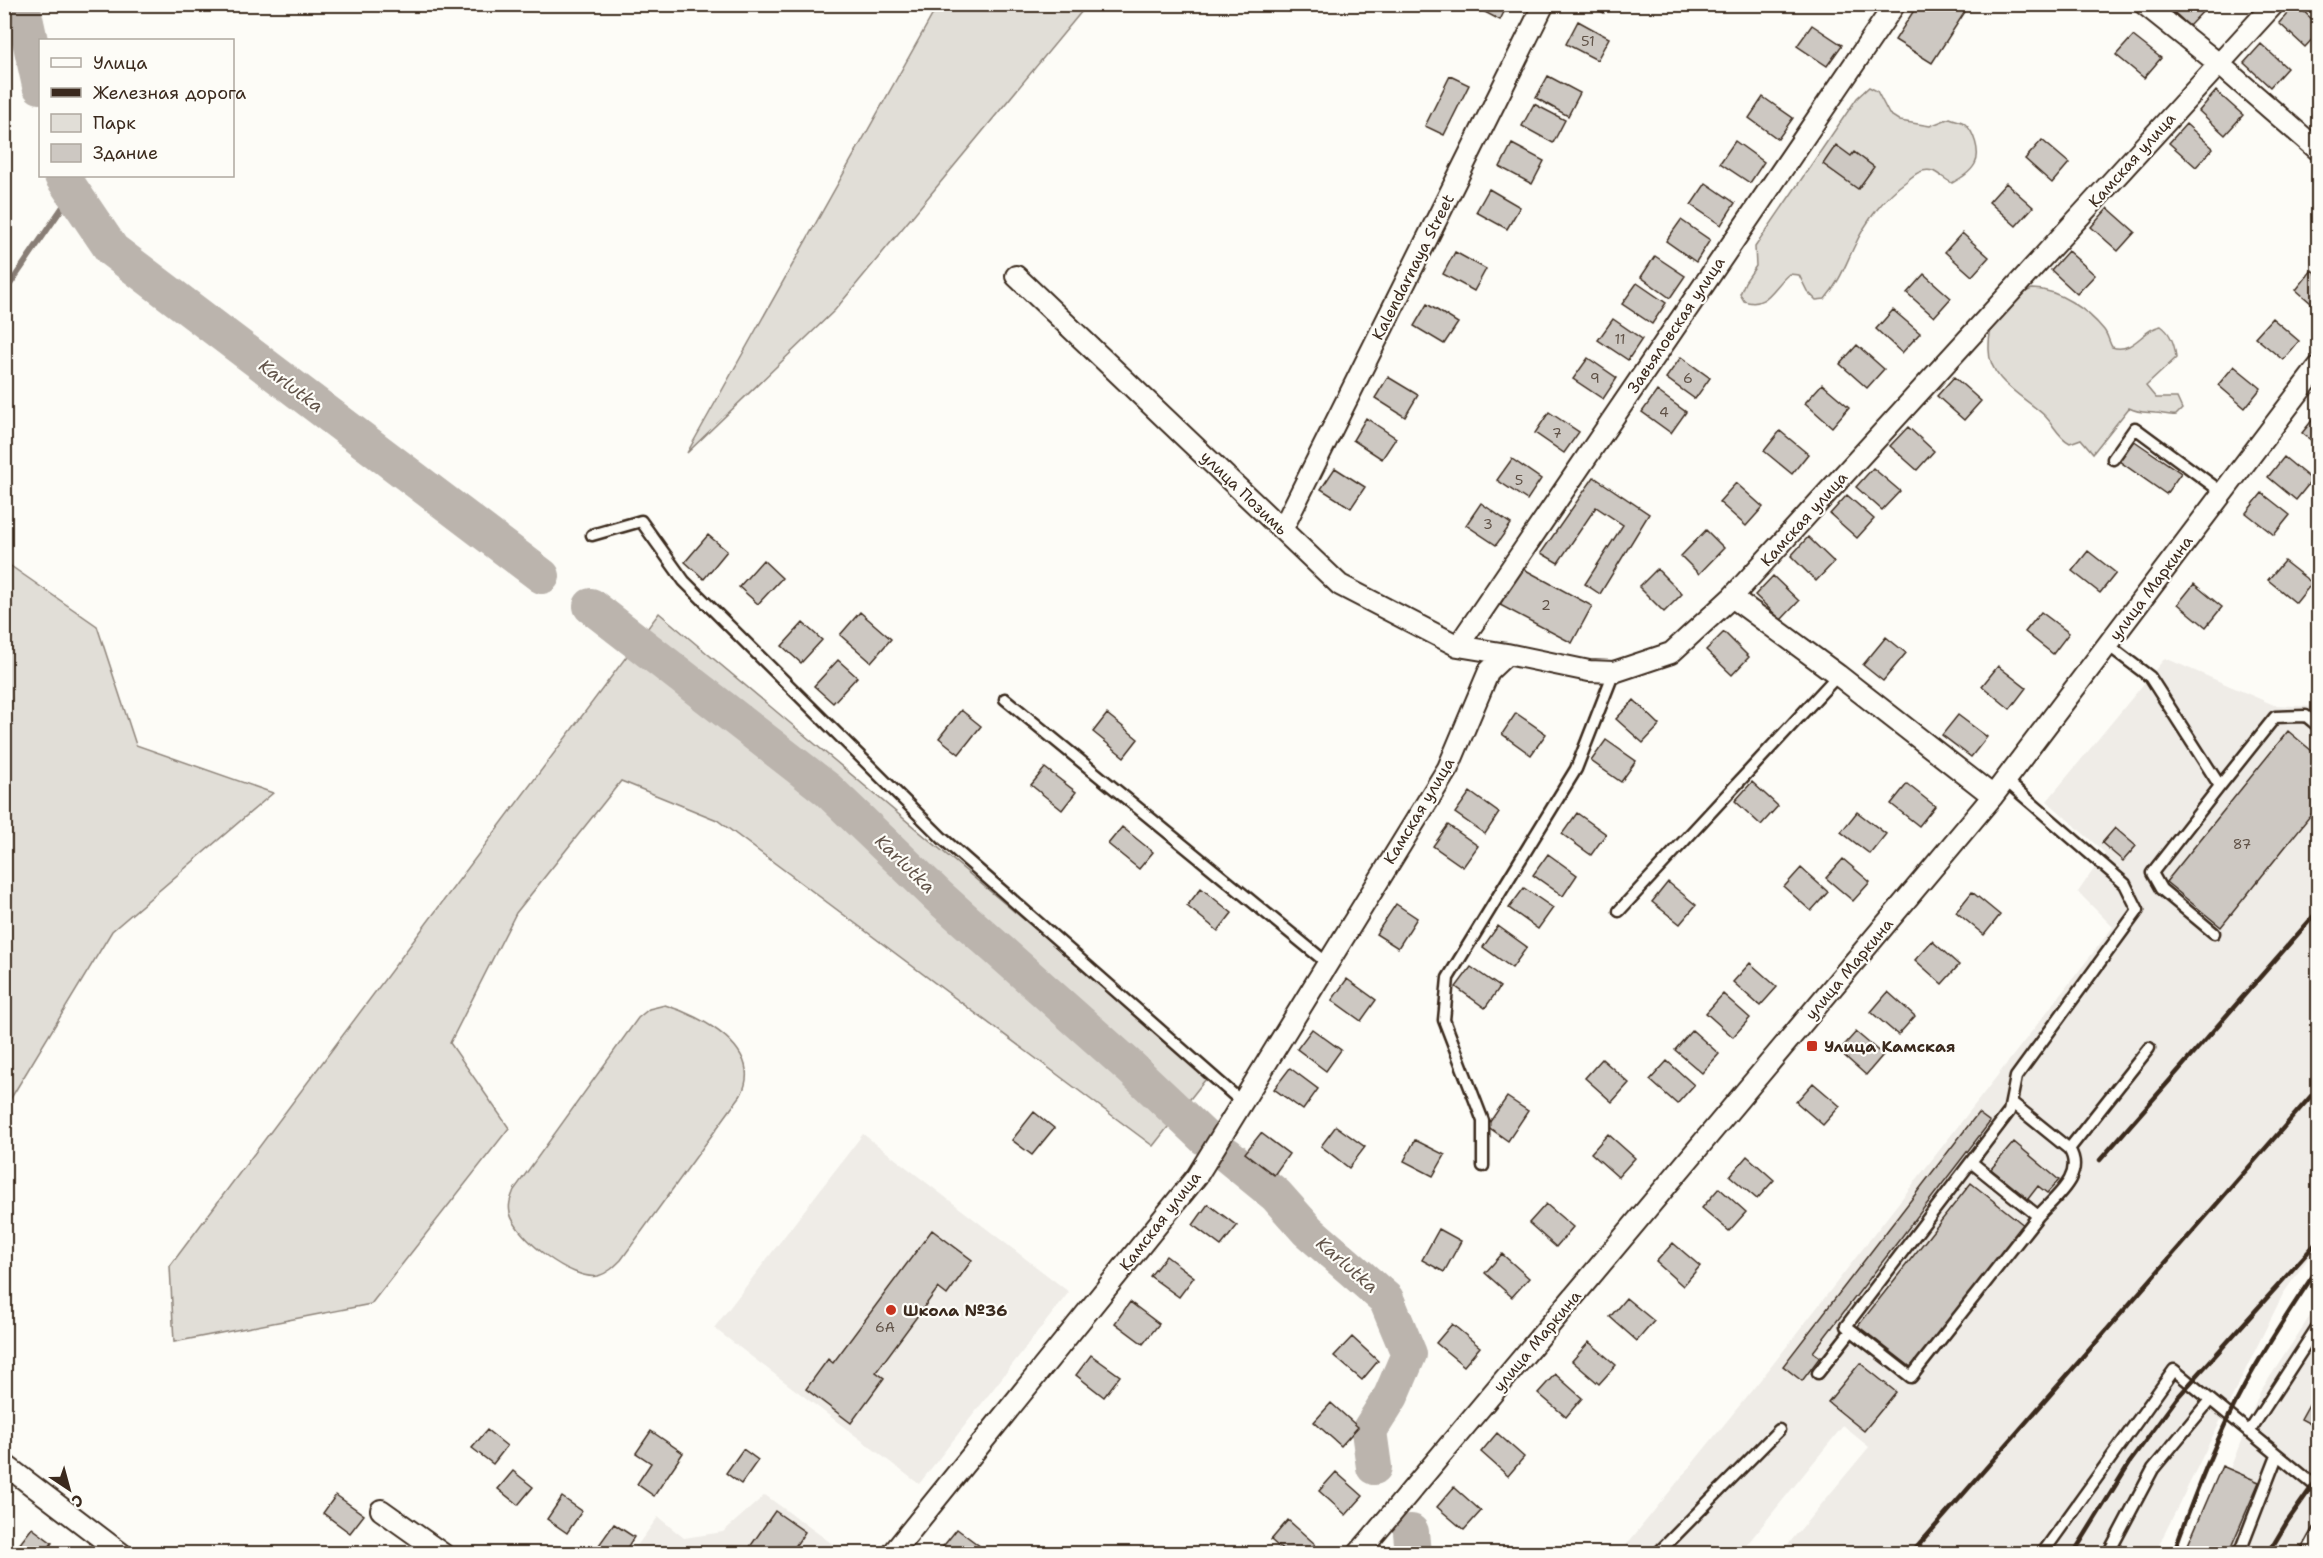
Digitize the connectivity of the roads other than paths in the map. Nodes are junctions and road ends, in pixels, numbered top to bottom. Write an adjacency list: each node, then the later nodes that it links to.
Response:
1 (1544, 4): 11 (street, Kalendarnaya Street)
2 (1894, 4): 15 (street, Завьяловская улица)
3 (2144, 4): 5 (street)
4 (2274, 4): 5 (street, Камская улица)
5 (2220, 64): 6 (street); 13 (street, Камская улица)
6 (2319, 150)
7 (1016, 276): 11 (street, улица Позимь)
8 (2319, 367): 10 (street, улица Маркина)
9 (2113, 459): 10 (lane)
10 (2223, 494): 14 (street, улица Маркина)
11 (1282, 530): 15 (street, улица Позимь)
12 (592, 535): 29 (lane)
13 (1732, 597): 17 (street, Камская улица); 18 (street)
14 (2108, 645): 21 (street, улица Маркина); 22 (lane)
15 (1458, 646): 16 (street, улица Позимь)
16 (1507, 654): 17 (street, Камская улица); 26 (street, Камская улица)
17 (1614, 672): 32 (lane)
18 (1838, 675): 23 (street); 24 (lane)
19 (1005, 699): 26 (lane)
20 (2319, 726): 22 (lane)
21 (2005, 780): 23 (street, улица Маркина); 28 (lane)
22 (2220, 786): 25 (lane)
23 (1994, 796): 48 (street, улица Маркина)
24 (1619, 911)
25 (2214, 933)
26 (1327, 963): 29 (street, Камская улица)
27 (2149, 1048): 30 (lane)
28 (2011, 1102): 30 (lane); 31 (lane)
29 (1243, 1103): 47 (street, Камская улица)
30 (2069, 1149): 33 (lane)
31 (1971, 1162): 33 (lane); 35 (lane)
32 (1483, 1166)
33 (2038, 1216): 35 (lane)
34 (2319, 1326): 39 (lane)
35 (1851, 1331): 36 (lane)
36 (1818, 1373)
37 (2210, 1400): 39 (lane); 50 (lane); 51 (lane)
38 (1779, 1430): 49 (lane)
39 (2249, 1432): 40 (lane)
40 (2277, 1456): 42 (lane); 52 (lane)
41 (4, 1464): 45 (street)
42 (2319, 1488)
43 (381, 1510): 46 (street)
44 (2319, 1532): 53 (lane)
45 (122, 1554)
46 (443, 1554)
47 (892, 1554)
48 (1358, 1554)
49 (1658, 1554)
50 (2042, 1554)
51 (2108, 1554)
52 (2239, 1554)
53 (2306, 1554)

